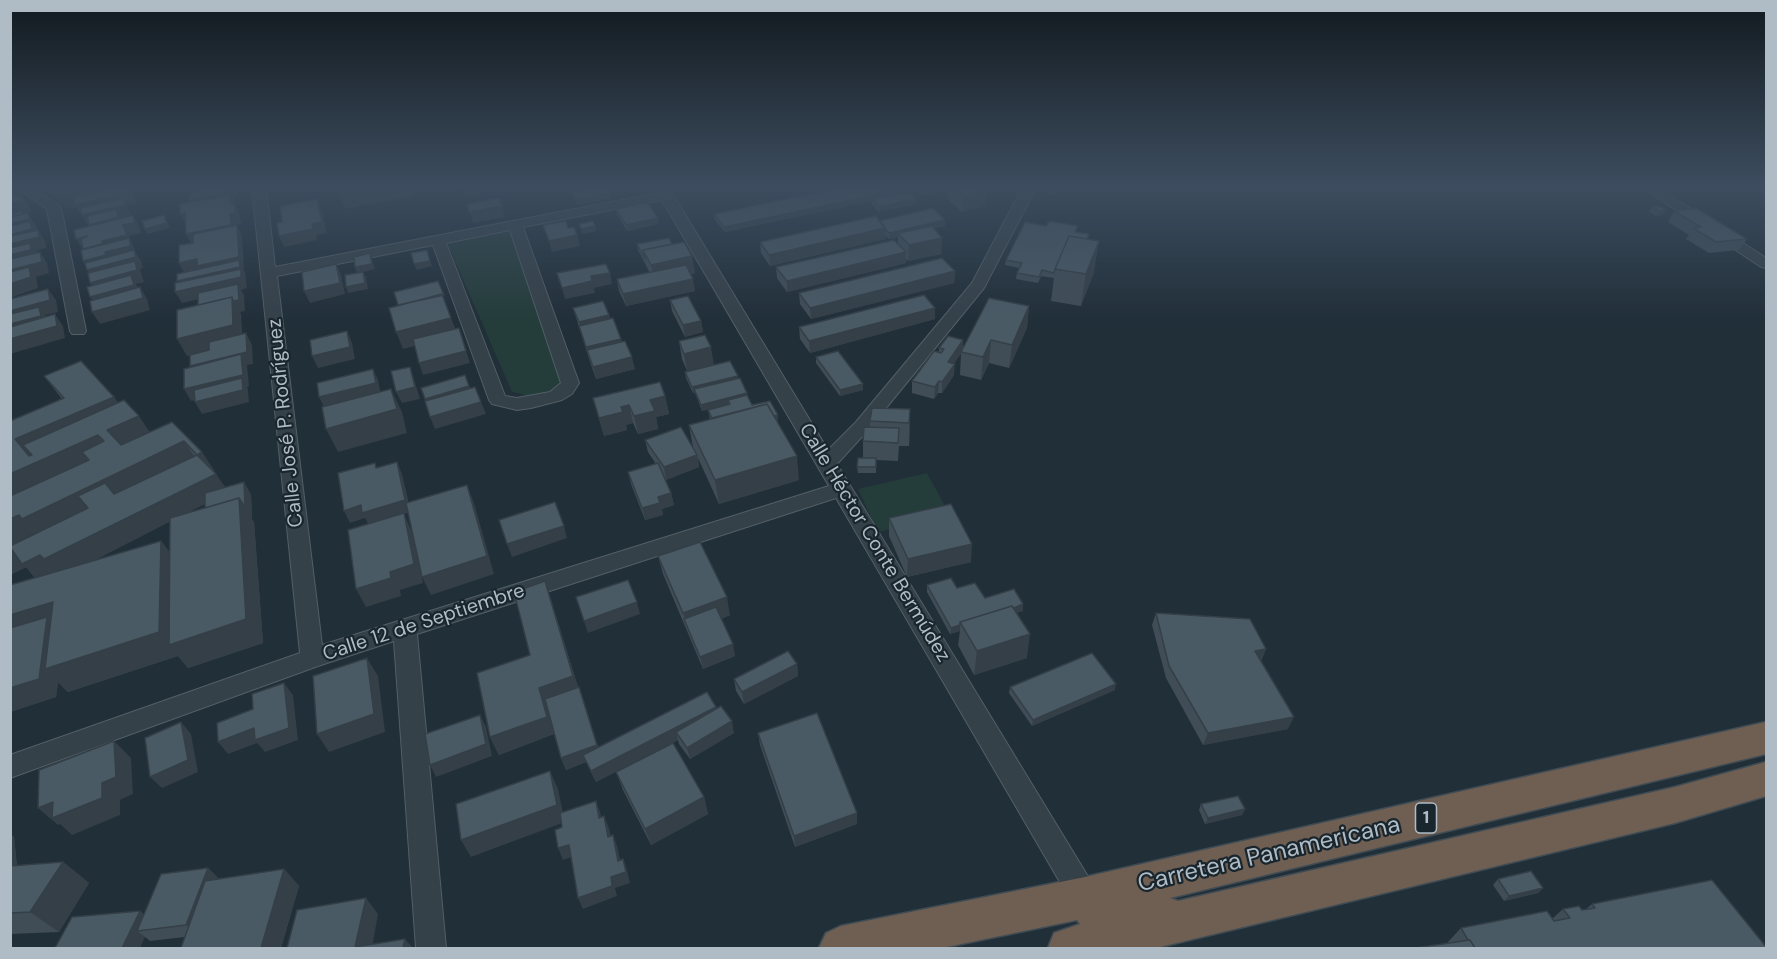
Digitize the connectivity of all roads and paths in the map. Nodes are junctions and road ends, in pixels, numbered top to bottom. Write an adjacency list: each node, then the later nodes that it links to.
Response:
1 (59, 233): 11 (street)
2 (265, 233): 10 (street, Calle José P. Rodríguez)
3 (473, 233): 8 (street)
4 (518, 233): 8 (street)
5 (689, 233): 12 (street, Calle Héctor Conte Bermúdez)
6 (1006, 233): 12 (street)
7 (1719, 233): 9 (street)
8 (438, 240): 10 (street)
9 (1767, 264)
10 (270, 273): 15 (street, Calle José P. Rodríguez)
11 (78, 331)
12 (827, 463): 13 (street, Calle Héctor Conte Bermúdez)
13 (842, 489): 14 (street, Calle 12 de Septiembre); 19 (street, Calle Héctor Conte Bermúdez)
14 (405, 630): 15 (street, Calle 12 de Septiembre); 23 (street)
15 (312, 658): 17 (street, Calle 12 de Septiembre)
16 (1767, 738): 19 (highway, Carretera Panamericana / 1)
17 (10, 767)
18 (1767, 779): 21 (highway)
19 (1085, 898): 20 (highway, Carretera Panamericana / 1); 21 (highway)
20 (1018, 912): 22 (highway); 24 (highway, Carretera Panamericana / 1)
21 (1221, 914): 22 (highway)
22 (1117, 939): 25 (highway)
23 (431, 948)
24 (841, 948)
25 (1069, 948)

